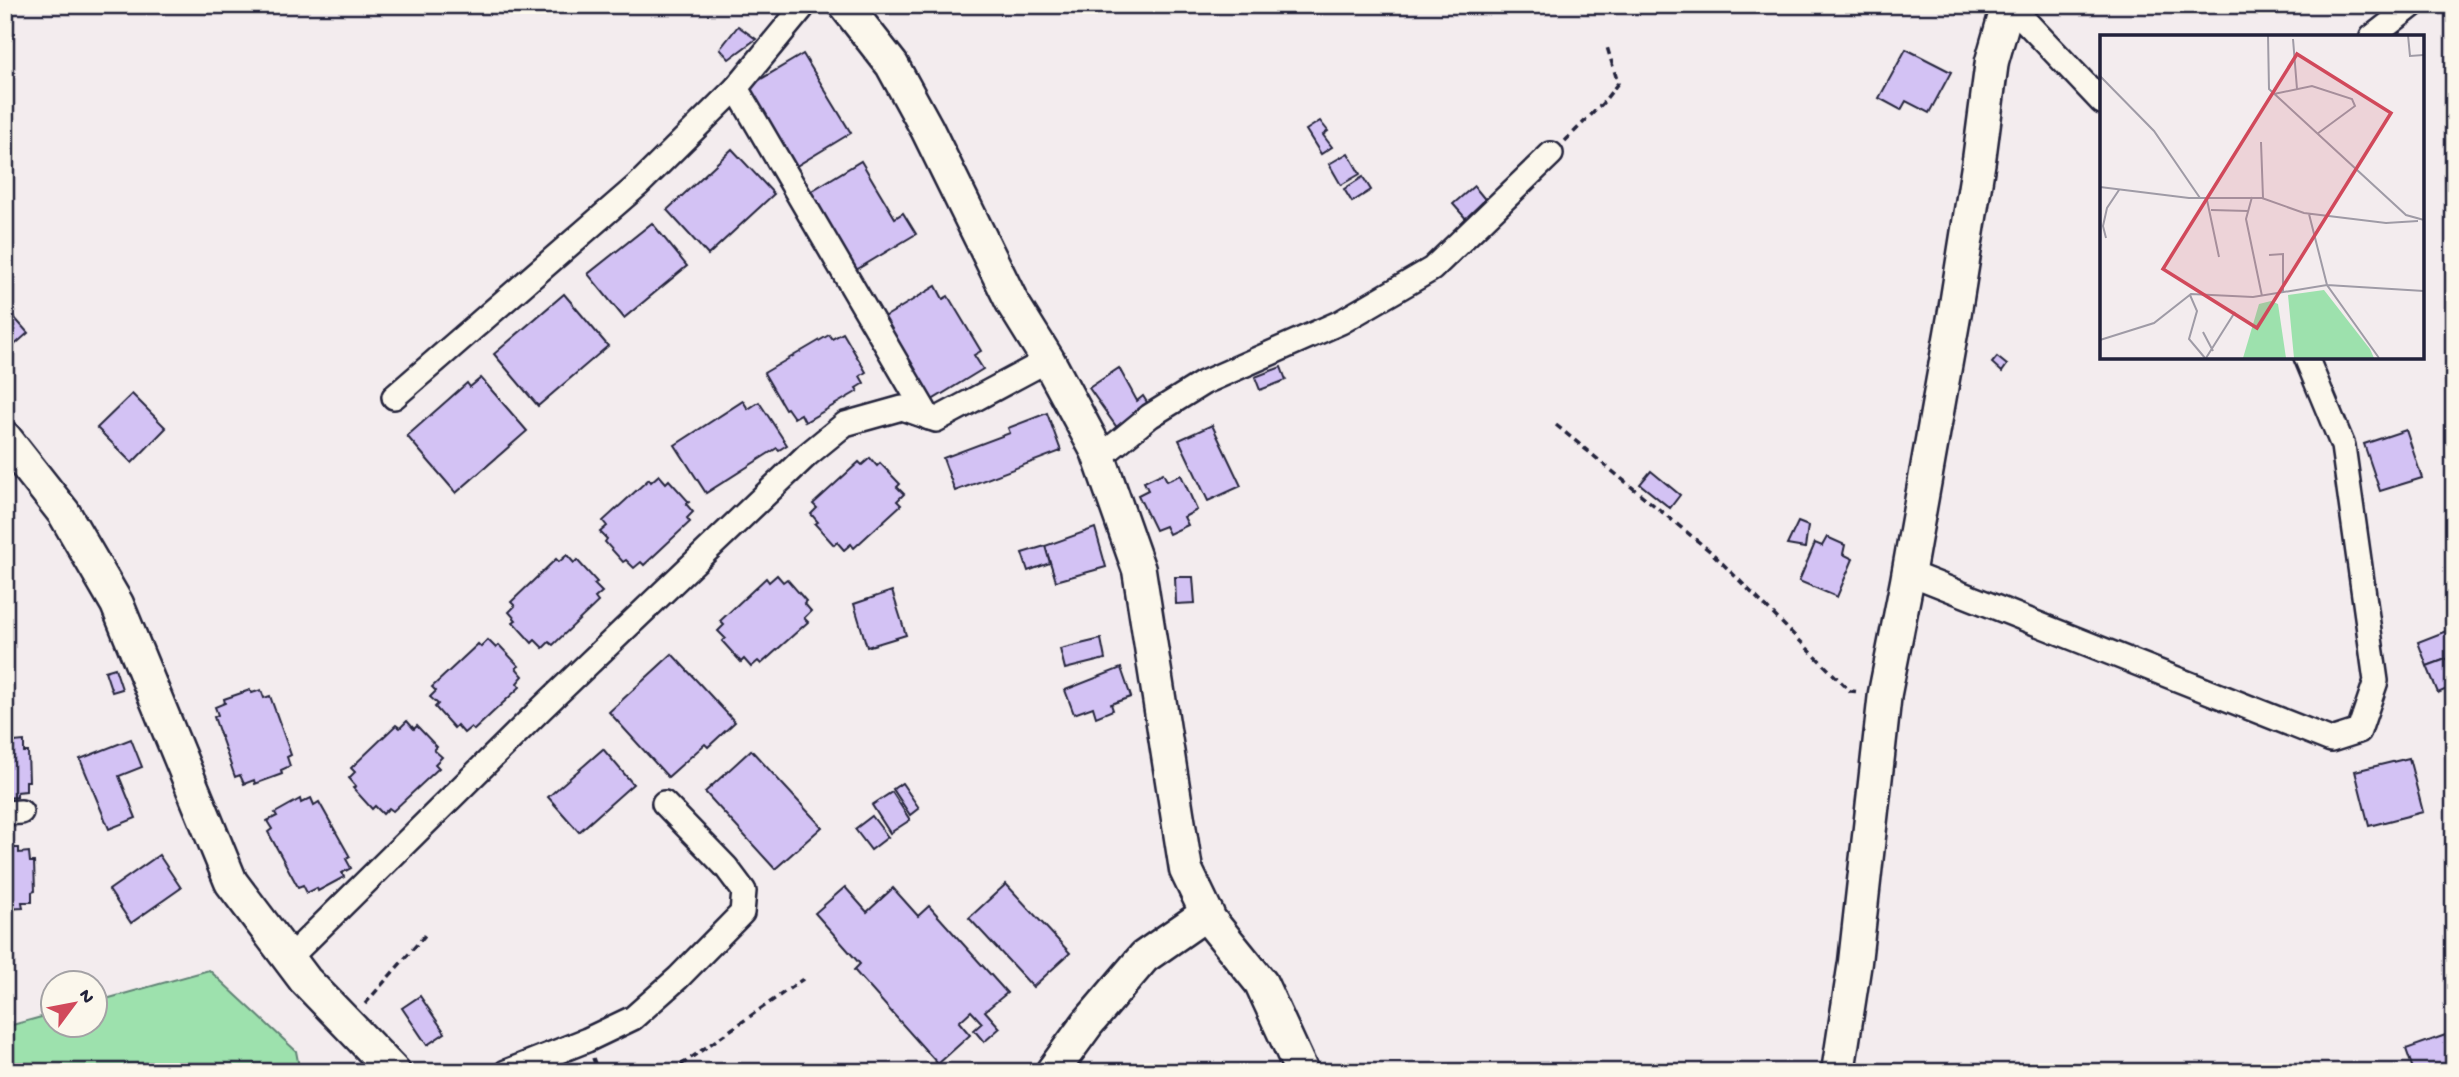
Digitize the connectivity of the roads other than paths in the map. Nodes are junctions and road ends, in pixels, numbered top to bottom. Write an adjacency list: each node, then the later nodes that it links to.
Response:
1 (845, 5): 10 (street)
2 (2009, 5): 7 (street); 15 (street)
3 (2413, 5): 5 (street)
4 (802, 8): 6 (street)
5 (2375, 35)
6 (736, 88): 11 (street); 12 (street)
7 (2100, 100)
8 (1551, 154): 14 (street)
9 (2307, 359): 15 (street)
10 (1048, 360): 12 (street); 14 (street)
11 (394, 397)
12 (929, 418): 18 (street)
13 (5, 438): 18 (street)
14 (1099, 458): 17 (street)
15 (1909, 573): 23 (street)
16 (664, 803): 20 (street)
17 (1207, 913): 21 (street); 22 (street)
18 (289, 958): 19 (street)
19 (394, 1072)
20 (506, 1072)
21 (1052, 1072)
22 (1301, 1072)
23 (1838, 1072)

